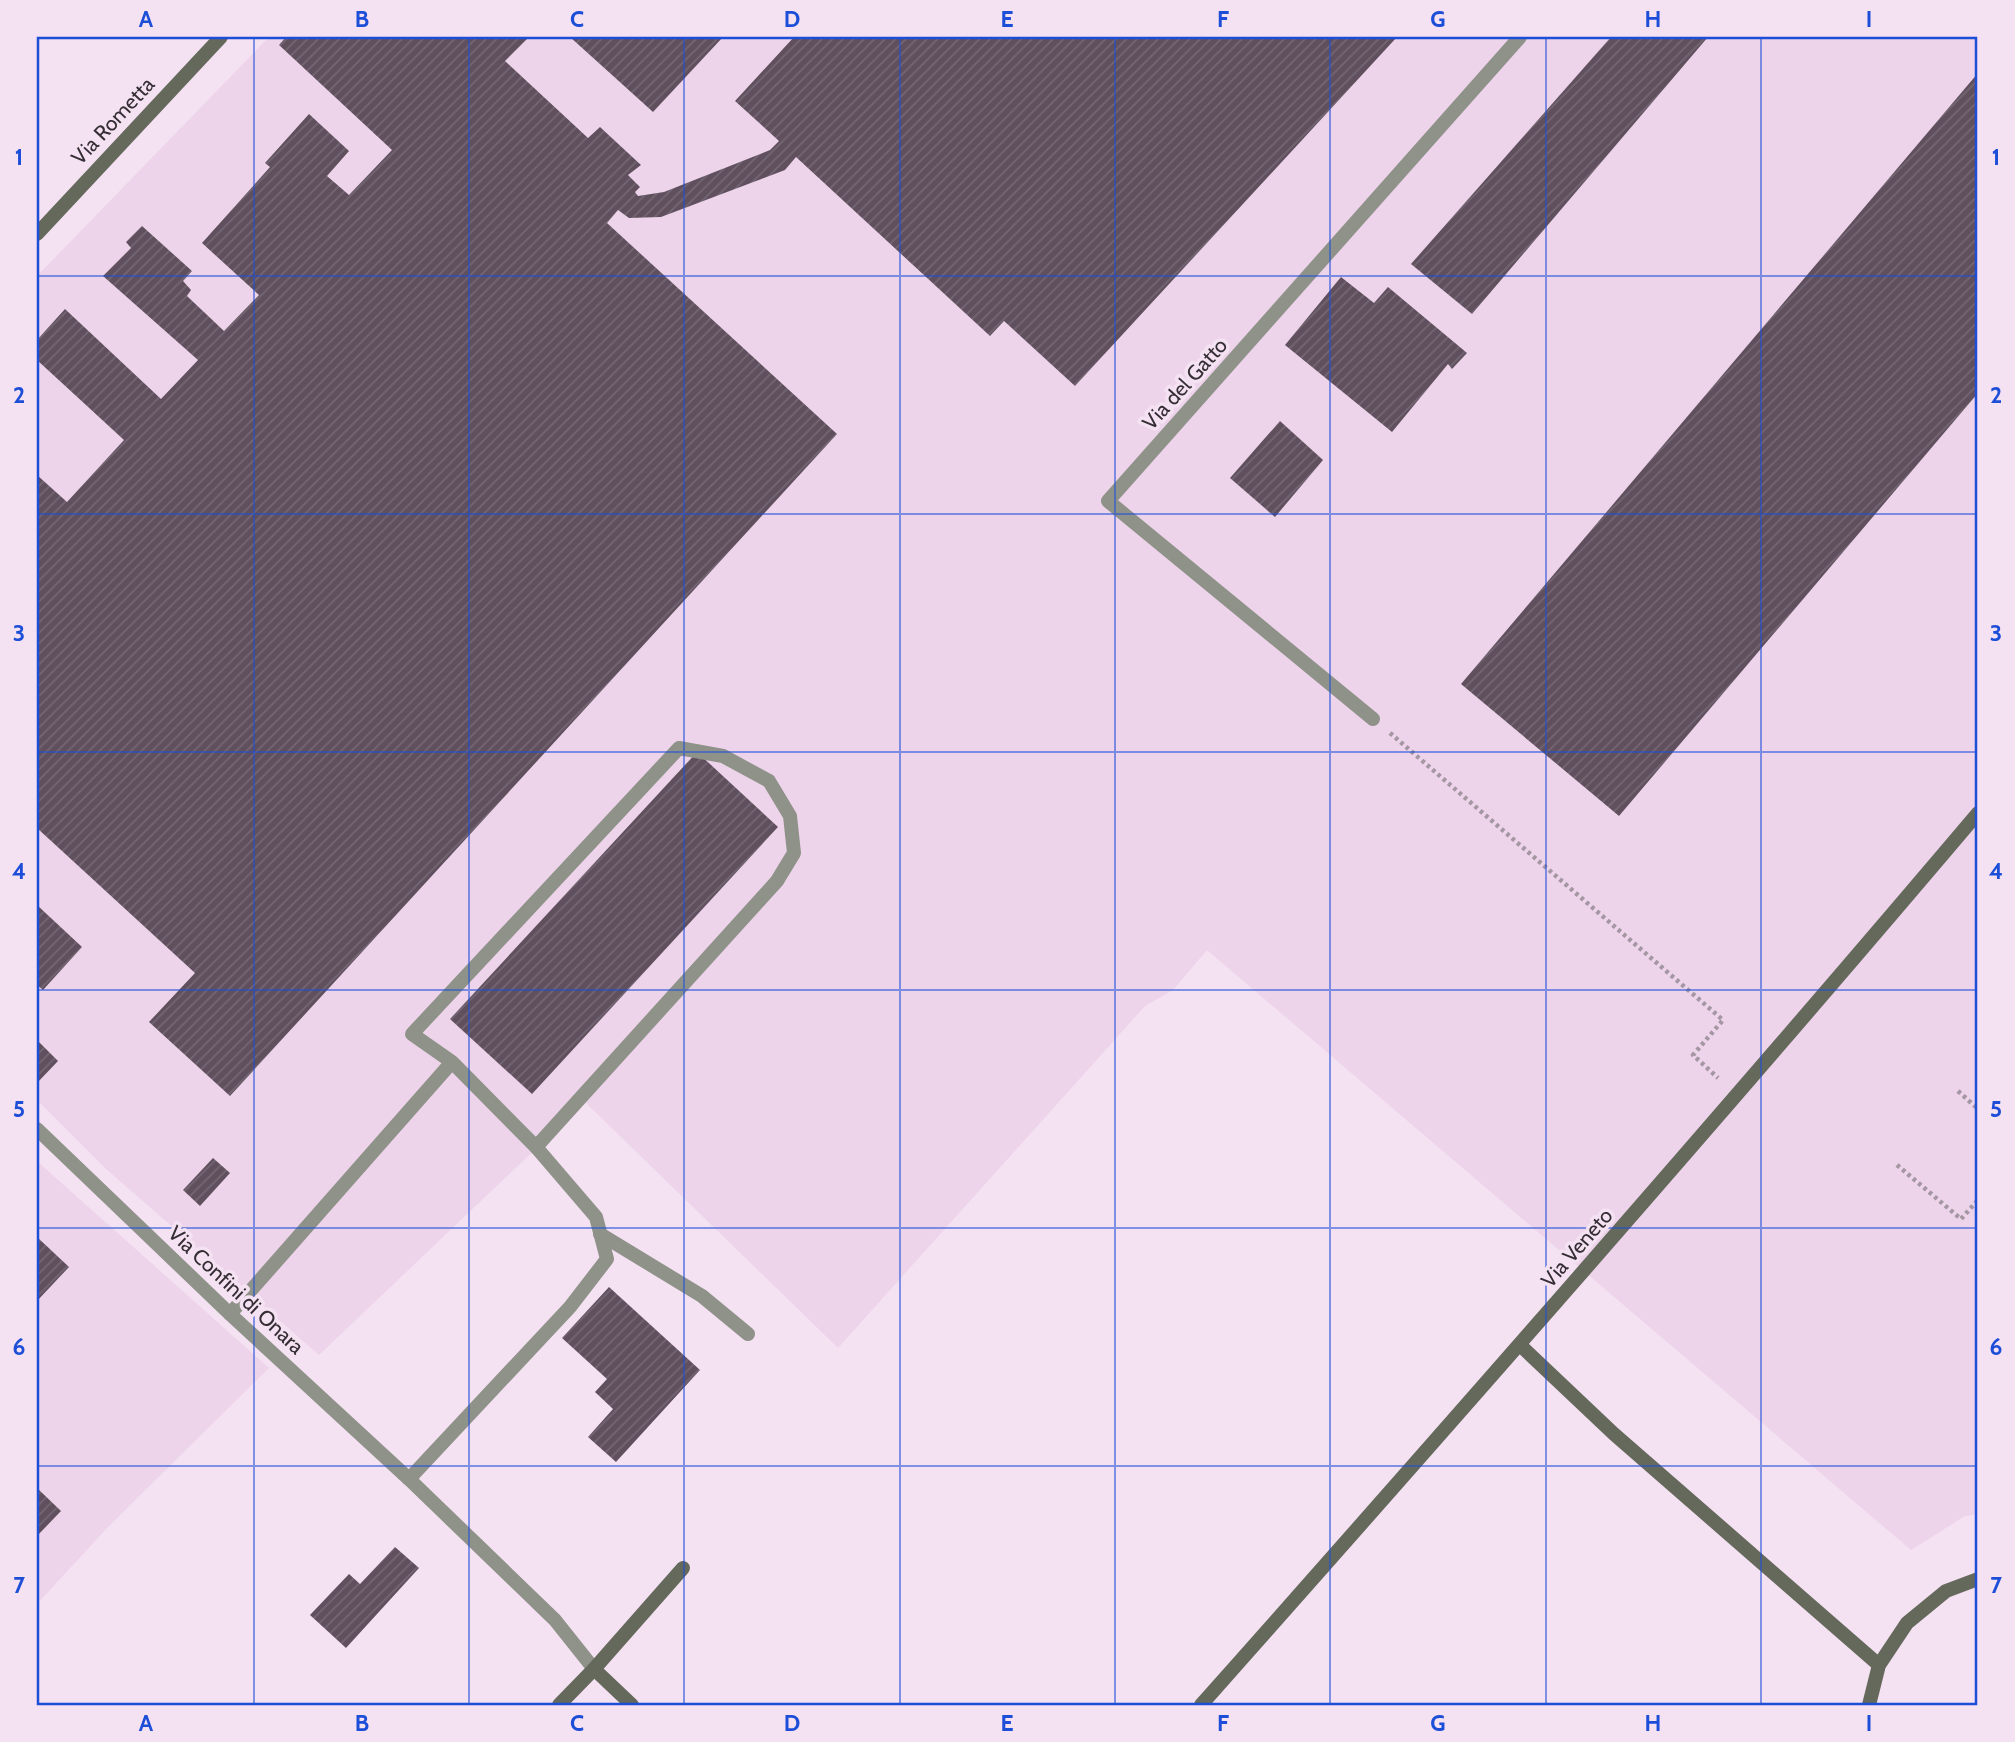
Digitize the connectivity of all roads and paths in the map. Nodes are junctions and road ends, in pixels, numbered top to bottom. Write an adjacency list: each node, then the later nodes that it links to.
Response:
1 (220, 37): 3 (street, Via Rometta)
2 (1520, 37): 4 (street, Via del Gatto)
3 (37, 234)
4 (1373, 719): 8 (path)
5 (1978, 813): 8 (street, Via Veneto)
6 (452, 1062): 11 (street); 11 (street); 15 (street)
7 (1958, 1091): 9 (path)
8 (1737, 1095): 17 (street, Via Veneto)
9 (1978, 1109)
10 (37, 1129): 15 (street, Via Confini di Onara)
11 (536, 1147): 14 (street)
12 (1897, 1165): 13 (path)
13 (1978, 1200)
14 (600, 1234): 16 (street); 18 (street)
15 (230, 1314): 18 (street, Via Confini di Onara)
16 (748, 1334)
17 (1520, 1345): 21 (street); 25 (street, Via Veneto)
18 (409, 1479): 22 (street, Via Confini di Onara)
19 (683, 1568): 22 (street)
20 (1978, 1579): 21 (street)
21 (1880, 1665): 26 (street)
22 (594, 1670): 23 (street); 24 (street)
23 (559, 1705)
24 (632, 1705)
25 (1201, 1705)
26 (1869, 1705)

